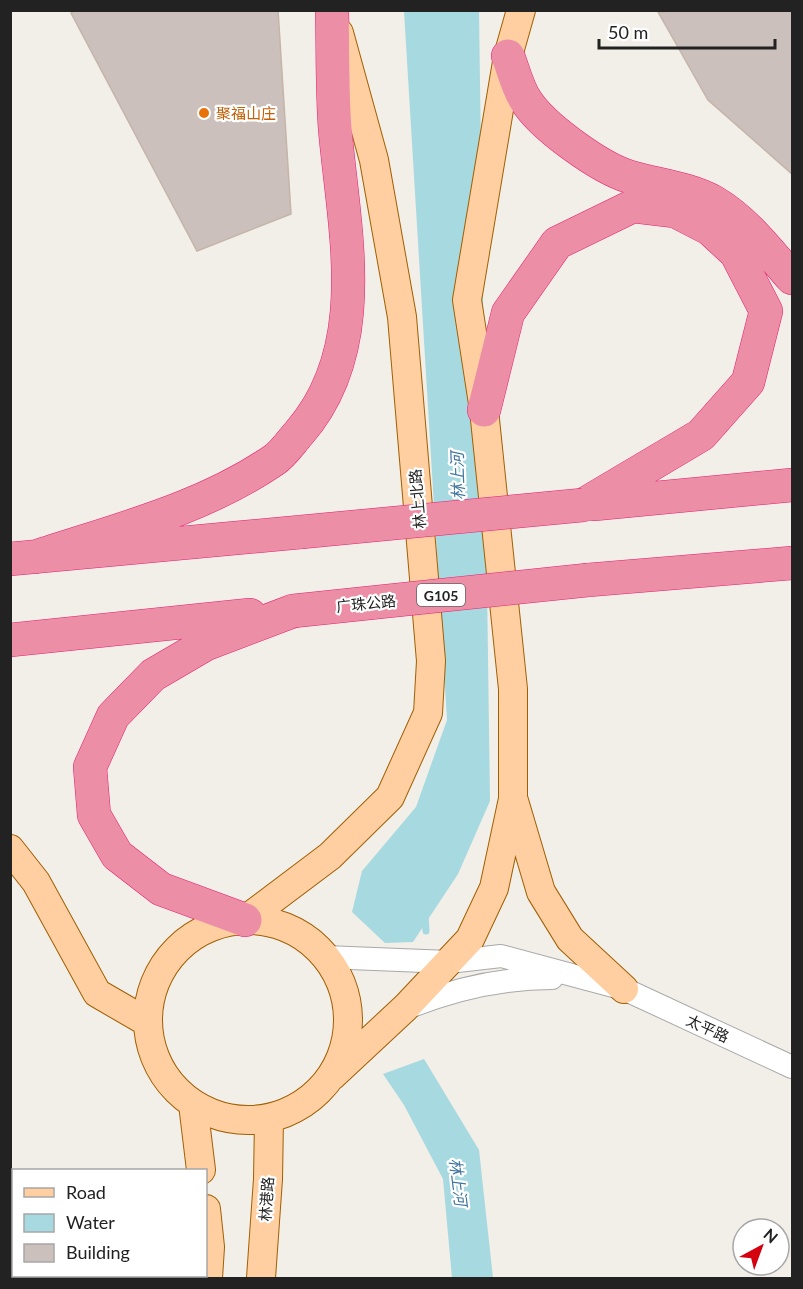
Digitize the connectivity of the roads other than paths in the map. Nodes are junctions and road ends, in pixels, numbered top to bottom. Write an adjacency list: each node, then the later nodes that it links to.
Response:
1 (333, 10): 8 (highway); 14 (main road, 林上北路)
2 (521, 10): 3 (main road)
3 (508, 56): 4 (highway); 5 (main road)
4 (792, 278)
5 (484, 410): 7 (highway); 12 (main road)
6 (792, 485): 7 (highway)
7 (583, 506): 8 (highway, bridge)
8 (23, 558)
9 (792, 563): 10 (highway, 广珠公路 / G105, bridge)
10 (293, 611): 11 (highway, 广珠公路 / G105); 14 (highway)
11 (10, 640)
12 (513, 799): 16 (main road); 17 (main road)
13 (10, 849): 19 (main road)
14 (245, 920): 15 (main road); 19 (main road)
15 (325, 957): 16 (street); 21 (main road)
16 (449, 962): 17 (street); 18 (main road)
17 (624, 989): 18 (street); 20 (street, 太平路)
18 (406, 1007): 21 (main road)
19 (147, 1022): 22 (main road)
20 (792, 1067)
21 (332, 1076): 23 (main road)
22 (193, 1104): 23 (main road); 24 (main road)
23 (269, 1119): 27 (main road, 林港路)
24 (201, 1169)
25 (207, 1218): 26 (main road)
26 (208, 1278)
27 (261, 1278)

